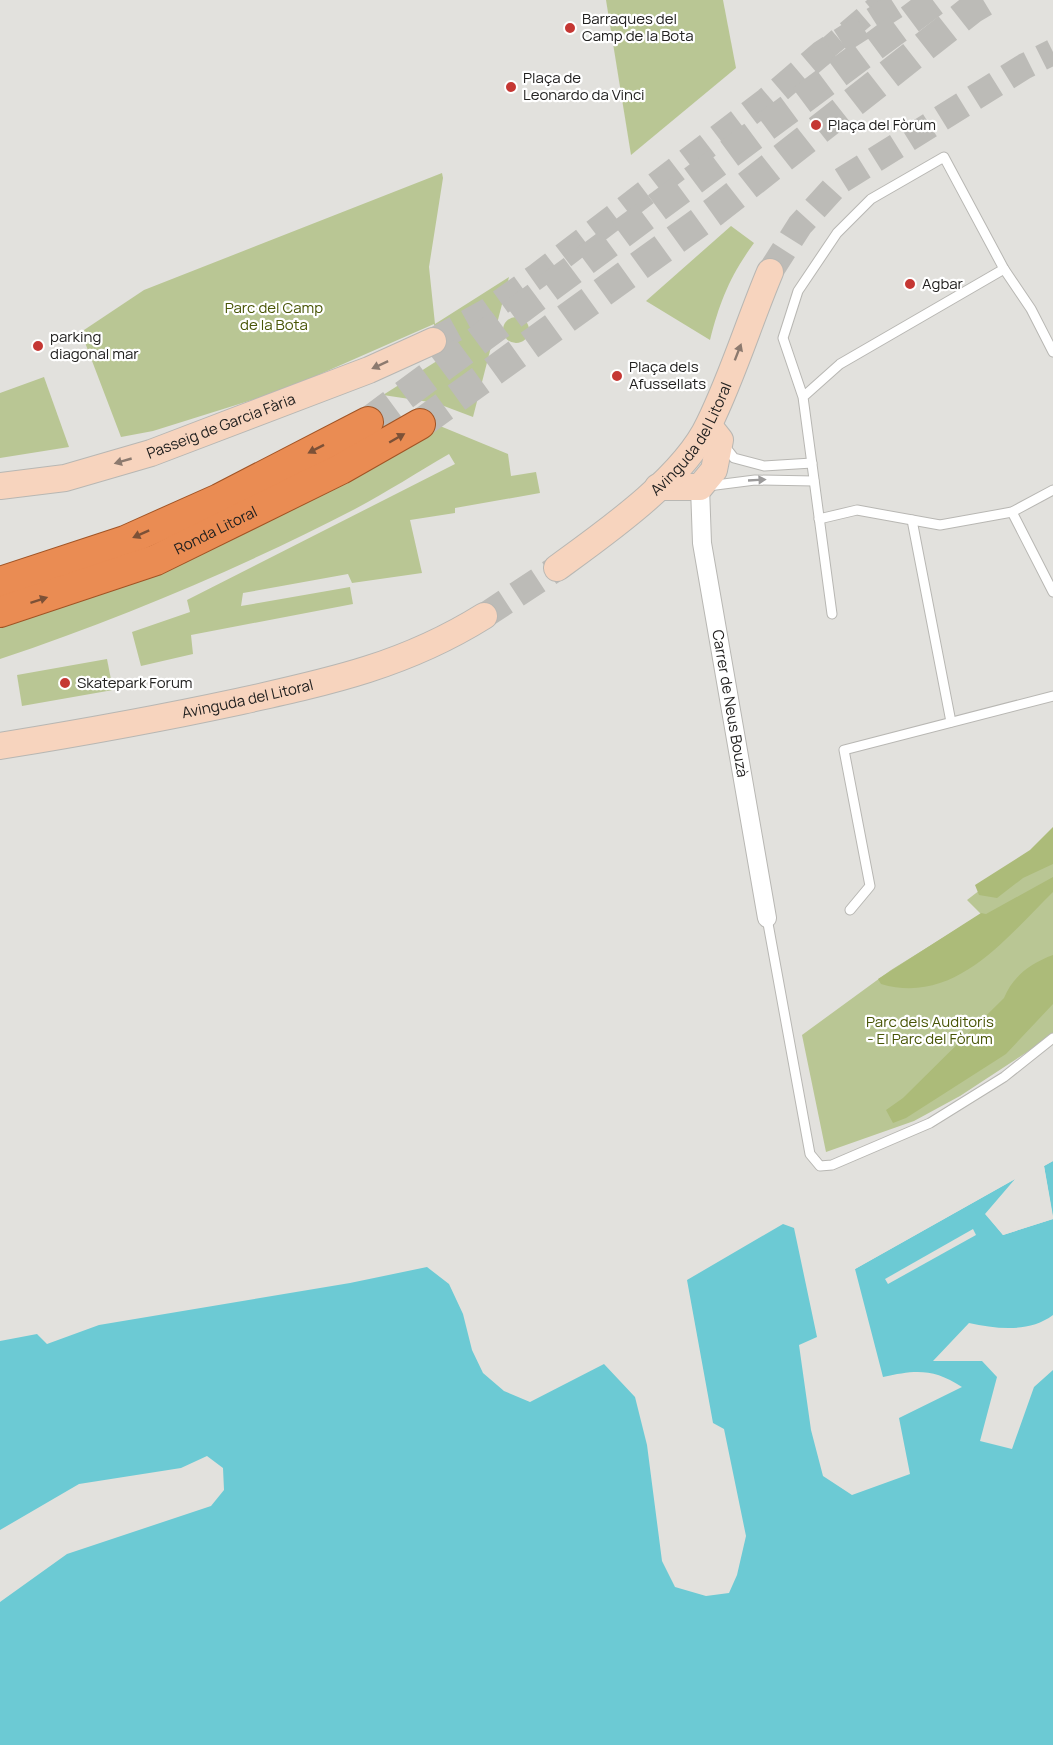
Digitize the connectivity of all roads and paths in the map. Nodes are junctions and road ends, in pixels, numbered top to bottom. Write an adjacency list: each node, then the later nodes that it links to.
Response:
1 (1005, 269): 4 (lane); 5 (lane); 5 (lane)
2 (770, 272): 8 (main road, Avinguda del Litoral, one-way to 2)
3 (433, 341): 11 (main road, Passeig de Garcia Fària, one-way to 11)
4 (1053, 352)
5 (803, 397): 9 (lane)
6 (368, 422): 19 (highway, Ronda Litoral, one-way to 19)
7 (420, 424): 21 (highway, Ronda Litoral, one-way to 7)
8 (714, 433): 9 (lane); 12 (main road, Avinguda del Litoral); 13 (main road)
9 (812, 463): 10 (lane)
10 (814, 481): 13 (lane, one-way to 10); 16 (lane)
11 (0, 486)
12 (658, 487): 13 (main road); 18 (main road, Avinguda del Litoral)
13 (700, 487): 28 (street, Carrer de Neus Bouzà)
14 (1053, 490): 15 (lane)
15 (1012, 512): 17 (lane); 20 (lane)
16 (819, 519): 17 (lane); 22 (lane)
17 (912, 520): 25 (lane)
18 (557, 568)
19 (0, 582)
20 (1053, 592)
21 (0, 612)
22 (832, 614)
23 (484, 616): 26 (main road, Avinguda del Litoral)
24 (1053, 696): 25 (lane)
25 (951, 722): 27 (lane)
26 (0, 746)
27 (850, 910)
28 (767, 918): 29 (lane)
29 (1053, 1038)

